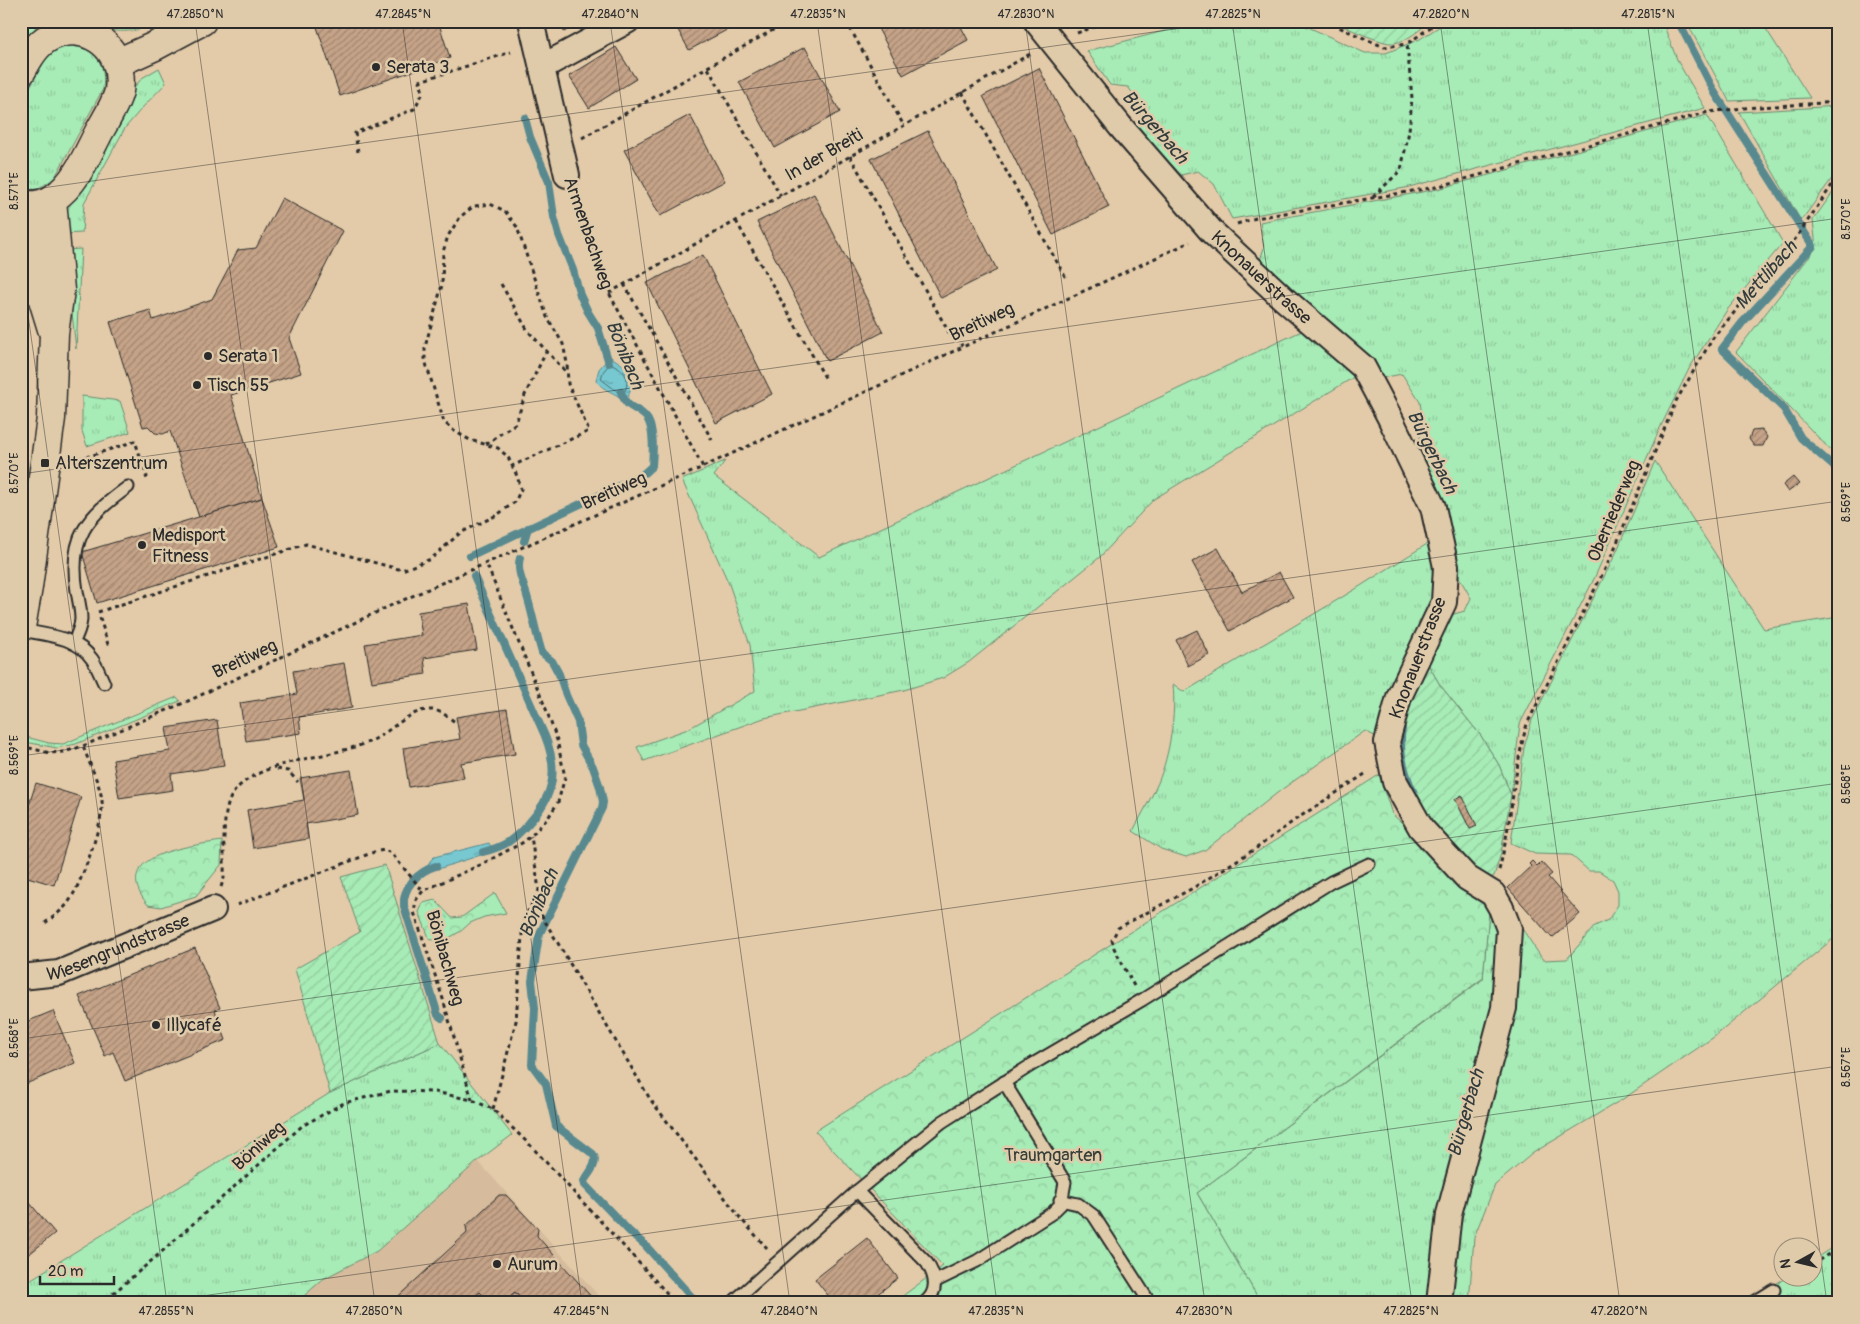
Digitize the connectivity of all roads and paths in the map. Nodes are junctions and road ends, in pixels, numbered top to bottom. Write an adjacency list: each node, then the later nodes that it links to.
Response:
1 (202, 21): 14 (main road)
2 (531, 21): 15 (street, Armenbachweg)
3 (627, 21): 15 (street)
4 (789, 21): 16 (path)
5 (846, 21): 20 (path)
6 (1036, 21): 11 (street, Knonauerstrasse)
7 (1111, 21): 11 (path, In der Breiti)
8 (1324, 21): 12 (path)
9 (1439, 21): 12 (path)
10 (63, 26): 14 (main road); 17 (main road)
11 (1053, 41): 18 (path, In der Breiti); 30 (street, Knonauerstrasse)
12 (1407, 44): 26 (path)
13 (510, 52): 21 (path)
14 (117, 63): 27 (main road)
15 (542, 68): 23 (street, Armenbachweg)
16 (708, 68): 23 (path); 25 (path)
17 (21, 72)
18 (962, 92): 20 (path, In der Breiti); 31 (path)
19 (1839, 102): 26 (path, Breitiweg)
20 (904, 126): 22 (path, In der Breiti)
21 (358, 152)
22 (850, 156): 25 (path, In der Breiti); 36 (path)
23 (564, 164): 34 (path, Armenbachweg)
24 (1839, 175): 59 (path, Oberriederweg)
25 (781, 196): 29 (path, In der Breiti)
26 (1373, 197): 30 (path, Breitiweg)
27 (52, 200): 28 (main road); 35 (main road)
28 (22, 205): 35 (main road)
29 (736, 221): 33 (path, In der Breiti); 39 (path)
30 (1212, 232): 36 (path, Breitiweg); 53 (street, Knonauerstrasse)
31 (1067, 280)
32 (501, 284): 37 (path)
33 (624, 284): 34 (path, In der Breiti); 40 (path)
34 (609, 293): 44 (path, Armenbachweg)
35 (54, 333): 47 (main road)
36 (962, 346): 44 (path, Breitiweg)
37 (546, 352): 38 (path); 41 (path)
38 (568, 374): 41 (path); 43 (path)
39 (827, 381)
40 (712, 440)
41 (485, 444): 43 (path)
42 (70, 460): 45 (path)
43 (512, 466): 49 (path)
44 (703, 467): 46 (path, Breitiweg)
45 (128, 487): 48 (lane)
46 (486, 563): 52 (path, Breitiweg); 56 (path, Bönibachweg)
47 (21, 628): 48 (lane)
48 (73, 643): 49 (lane)
49 (104, 683)
50 (455, 722): 54 (path)
51 (21, 746): 52 (path, Breitiweg)
52 (83, 746): 62 (path)
53 (1391, 761): 59 (street, Knonauerstrasse); 64 (path)
54 (271, 769): 55 (path); 61 (path)
55 (298, 782)
56 (531, 836): 58 (path, Bönibachweg); 60 (path)
57 (1369, 864): 64 (lane)
58 (423, 891): 61 (path); 66 (path, Bönibachweg)
59 (1493, 894): 80 (street)
60 (533, 901): 67 (path); 72 (path)
61 (213, 909): 63 (street, Wiesengrundstrasse)
62 (45, 923)
63 (21, 977)
64 (1142, 1000): 65 (lane)
65 (1004, 1082): 68 (lane); 69 (lane)
66 (472, 1100): 67 (path); 76 (path, Böniweg)
67 (493, 1109): 77 (path)
68 (857, 1191): 72 (lane); 73 (lane)
69 (1060, 1200): 73 (lane); 79 (lane)
70 (1839, 1247): 71 (path)
71 (1822, 1258)
72 (779, 1261): 75 (lane)
73 (936, 1281): 78 (lane)
74 (1774, 1290): 81 (lane)
75 (733, 1302)
76 (100, 1303)
77 (676, 1303)
78 (924, 1303)
79 (1150, 1303)
80 (1439, 1303)
81 (1753, 1303)

